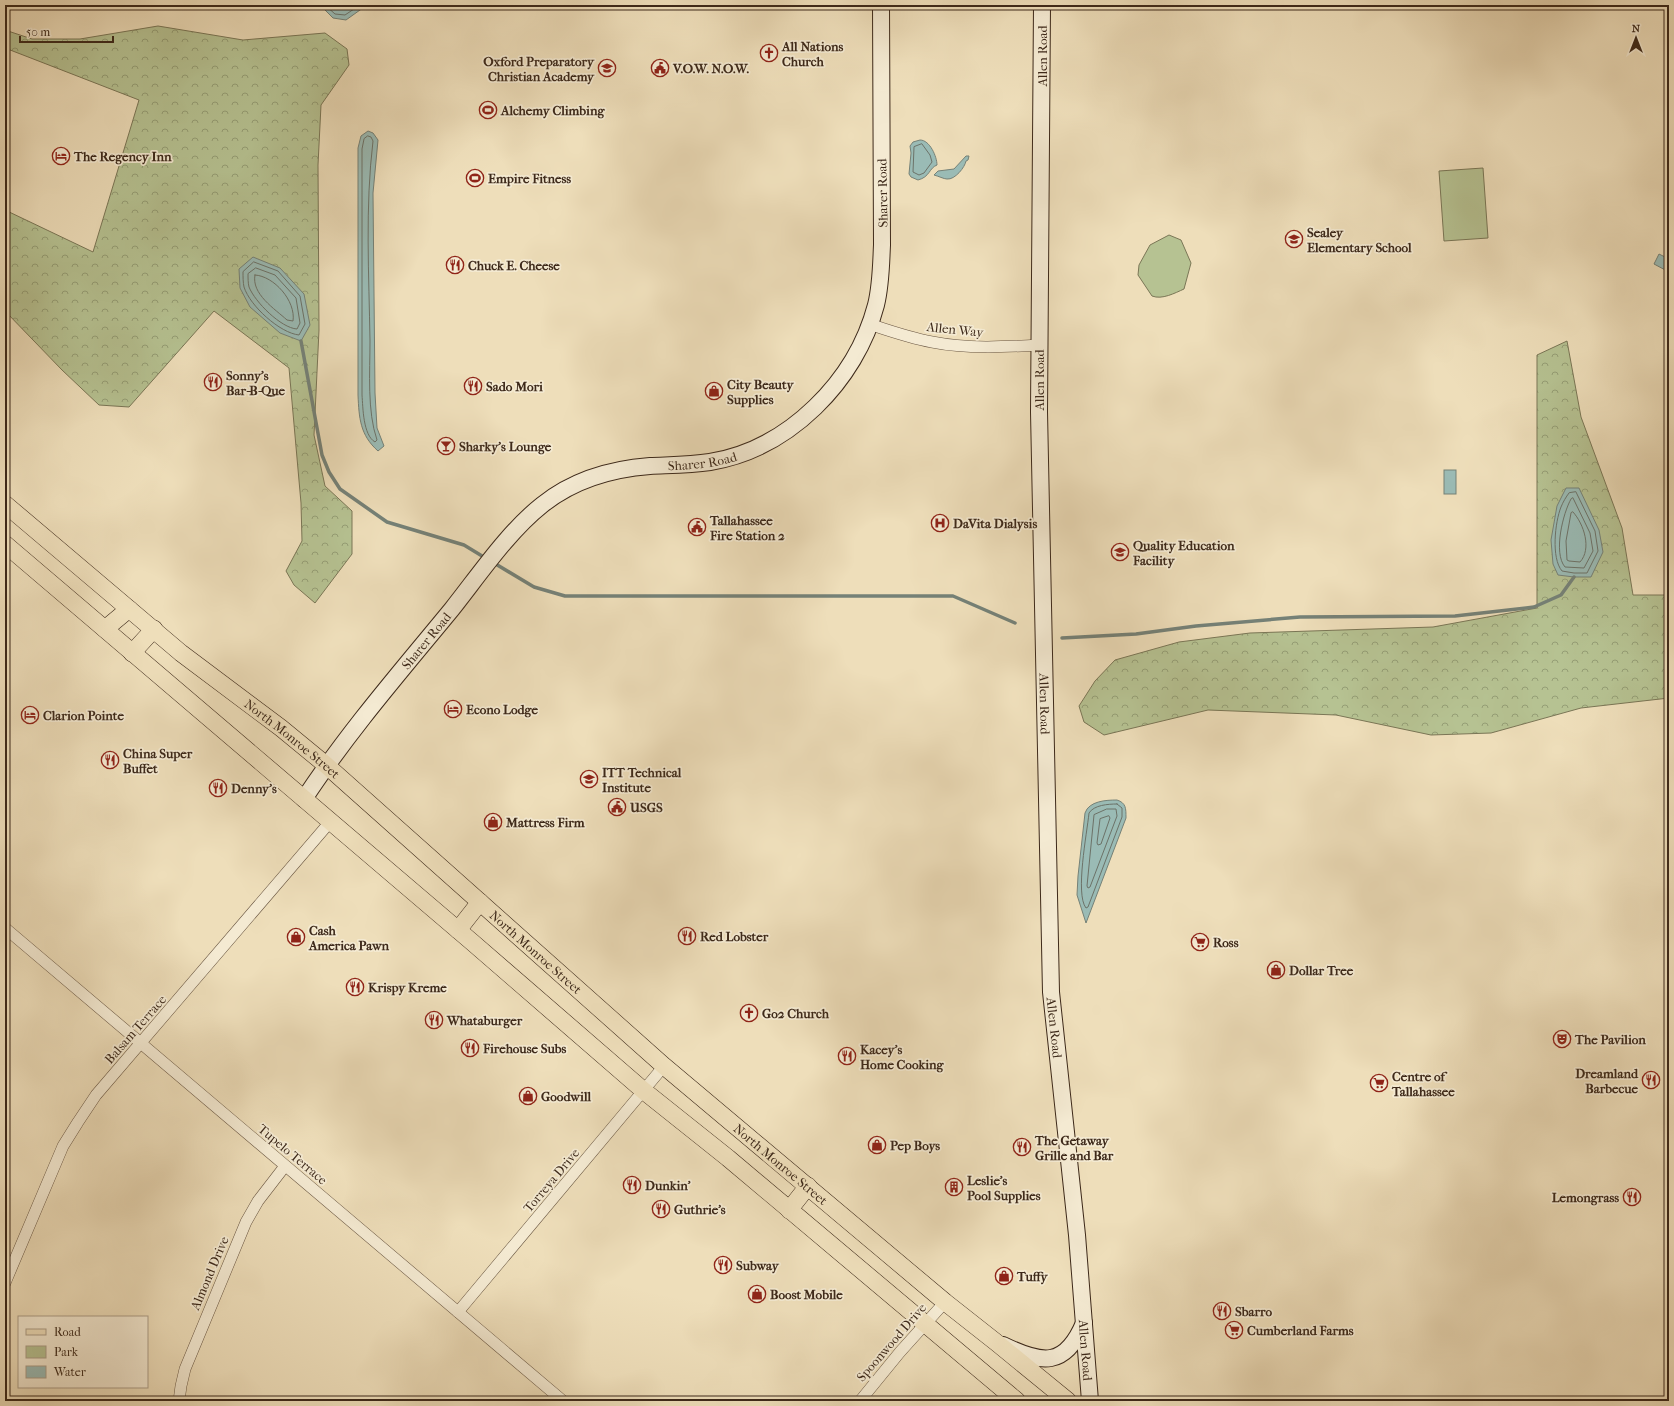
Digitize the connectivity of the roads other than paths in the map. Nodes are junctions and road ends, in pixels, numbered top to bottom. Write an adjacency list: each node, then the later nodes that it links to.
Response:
1 (881, 5): 3 (street, Sharer Road)
2 (1042, 5): 4 (street, Allen Road)
3 (870, 324): 4 (street, Allen Way); 11 (street, Sharer Road)
4 (1039, 345): 26 (street, Allen Road)
5 (5, 504): 7 (main road, North Monroe Street)
6 (5, 544): 8 (main road)
7 (129, 609): 8 (main road); 9 (main road, North Monroe Street)
8 (104, 629): 10 (main road)
9 (154, 629): 10 (main road); 11 (main road, North Monroe Street)
10 (132, 653): 12 (main road)
11 (326, 765): 12 (street, Sharer Road); 14 (main road, North Monroe Street)
12 (304, 799): 13 (main road)
13 (330, 822): 16 (main road); 17 (street, Balsam Terrace)
14 (480, 902): 16 (main road); 18 (main road, North Monroe Street)
15 (5, 928): 17 (street, Tupelo Terrace)
16 (458, 930): 19 (main road)
17 (141, 1043): 20 (street, Tupelo Terrace); 23 (street, Balsam Terrace)
18 (664, 1066): 19 (street, Torreya Drive); 21 (main road, North Monroe Street)
19 (644, 1091): 22 (main road); 25 (street, Torreya Drive)
20 (285, 1166): 25 (street, Tupelo Terrace); 29 (street, Almond Drive)
21 (808, 1186): 22 (main road); 24 (main road, North Monroe Street)
22 (789, 1210): 27 (main road)
23 (5, 1283)
24 (945, 1302): 27 (street, Spoonwood Drive); 28 (main road, North Monroe Street)
25 (458, 1312): 30 (street, Tupelo Terrace)
26 (1085, 1322): 28 (street); 34 (street, Allen Road)
27 (925, 1323): 31 (street, Spoonwood Drive); 32 (main road)
28 (998, 1343): 33 (main road, North Monroe Street)
29 (179, 1401)
30 (563, 1401)
31 (860, 1401)
32 (1017, 1401)
33 (1068, 1401)
34 (1090, 1401)

